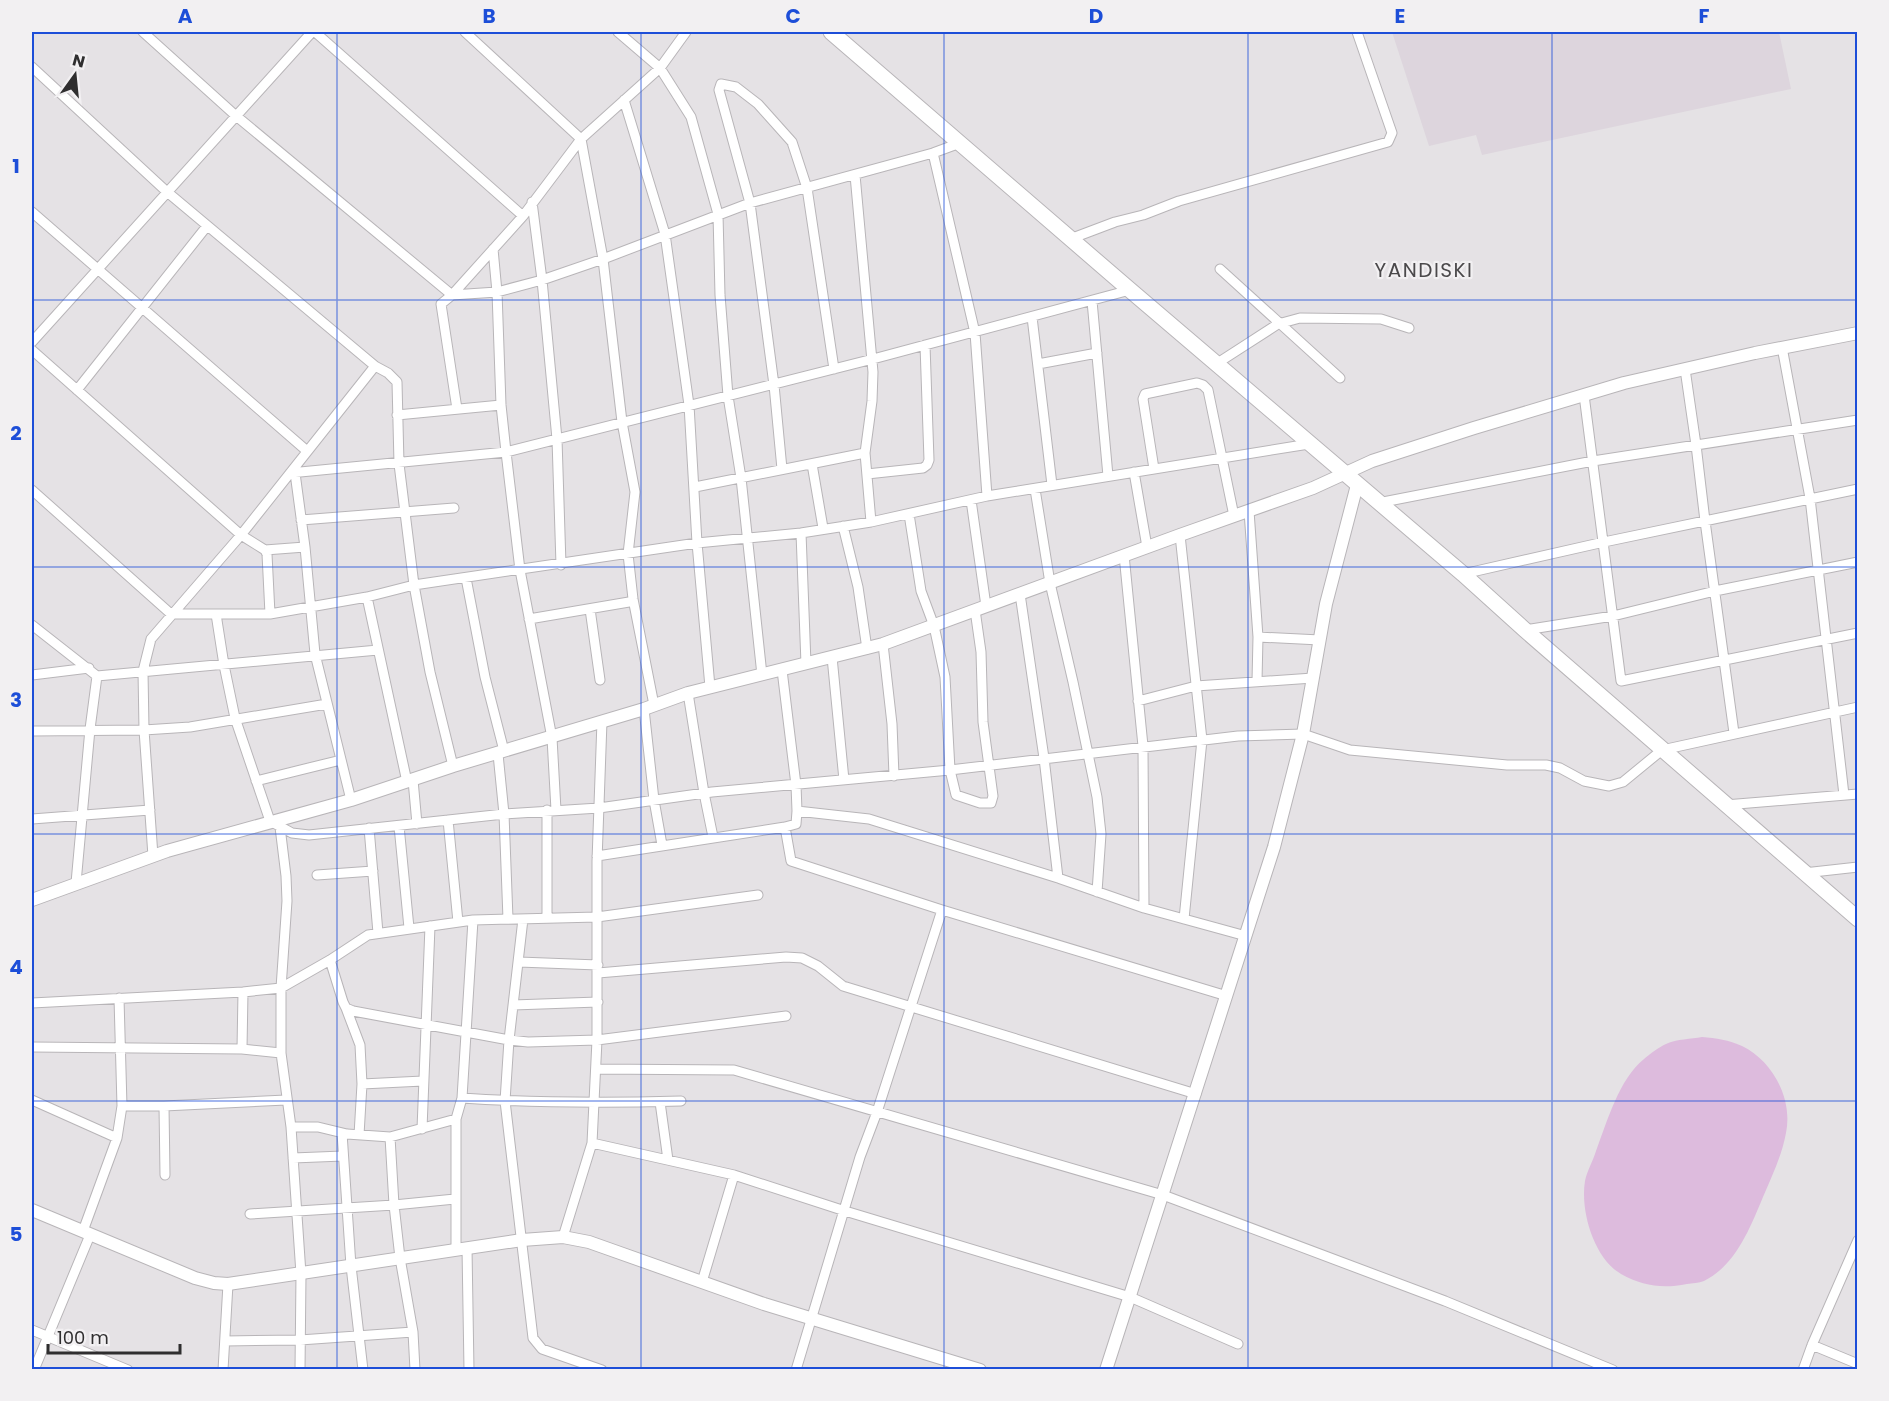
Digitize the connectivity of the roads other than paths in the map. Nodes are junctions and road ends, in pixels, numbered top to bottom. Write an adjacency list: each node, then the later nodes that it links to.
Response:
1 (143, 32): 11 (street)
2 (313, 32): 11 (street); 22 (street)
3 (465, 32): 12 (street)
4 (618, 32): 9 (street)
5 (686, 32): 9 (street)
6 (831, 32): 13 (main road)
7 (1357, 32): 25 (street)
8 (32, 67): 17 (street)
9 (660, 68): 10 (street); 21 (street)
10 (624, 100): 12 (street); 24 (street)
11 (235, 115): 17 (street); 33 (street)
12 (581, 139): 18 (street); 27 (street)
13 (960, 143): 14 (street); 25 (main road)
14 (933, 153): 15 (street); 39 (street)
15 (855, 175): 16 (street); 46 (street)
16 (807, 188): 19 (street); 19 (street); 50 (street)
17 (166, 191): 23 (street); 28 (street)
18 (532, 202): 22 (street); 30 (street)
19 (750, 203): 21 (street); 53 (street)
20 (32, 212): 28 (street)
21 (718, 214): 24 (street); 56 (street)
22 (523, 216): 26 (street)
23 (207, 226): 35 (street); 49 (street)
24 (665, 234): 27 (street); 58 (street)
25 (1070, 239): 31 (main road)
26 (493, 249): 32 (street); 33 (street)
27 (603, 259): 30 (street); 62 (street)
28 (97, 269): 35 (street); 41 (street)
29 (1220, 269): 37 (street)
30 (542, 280): 32 (street); 64 (street)
31 (1130, 290): 34 (street); 48 (main road)
32 (497, 292): 33 (street); 57 (street)
33 (452, 295): 59 (street)
34 (1092, 301): 36 (street); 45 (street)
35 (142, 308): 54 (street); 67 (street)
36 (1032, 317): 39 (street); 47 (street)
37 (1278, 324): 38 (street); 48 (street); 52 (street)
38 (1409, 328)
39 (975, 333): 42 (street); 88 (street)
40 (1857, 333): 43 (street)
41 (32, 342)
42 (926, 345): 46 (street); 78 (street)
43 (1782, 347): 51 (street); 63 (street)
44 (32, 350): 54 (street)
45 (1097, 353): 47 (street); 80 (street)
46 (873, 359): 50 (street); 69 (street)
47 (1038, 364): 82 (street)
48 (1216, 364): 65 (main road)
49 (375, 366): 60 (street); 67 (street)
50 (834, 369): 53 (street)
51 (1685, 369): 55 (street); 66 (street)
52 (1340, 378)
53 (774, 384): 56 (street); 74 (street)
54 (76, 390): 103 (street)
55 (1584, 395): 71 (street); 79 (street)
56 (728, 396): 58 (street); 81 (street)
57 (501, 405): 59 (street); 68 (street)
58 (689, 405): 62 (street); 84 (street)
59 (457, 409): 60 (street)
60 (397, 415): 72 (street)
61 (1857, 420): 63 (street)
62 (622, 422): 64 (street); 111 (street)
63 (1797, 430): 66 (street); 89 (street)
64 (557, 439): 68 (street); 114 (street)
65 (1309, 444): 70 (street); 79 (main road)
66 (1696, 445): 71 (street); 98 (street)
67 (307, 452): 77 (street)
68 (506, 452): 72 (street); 116 (street)
69 (866, 453): 73 (street); 78 (street)
70 (1222, 458): 75 (street); 75 (street); 96 (street)
71 (1593, 461): 91 (street); 106 (street)
72 (399, 464): 77 (street); 94 (street)
73 (812, 464): 74 (street); 101 (street)
74 (782, 469): 81 (street)
75 (1154, 469): 76 (street)
76 (1134, 472): 80 (street); 109 (street)
77 (292, 473): 97 (street); 103 (street)
78 (867, 474): 99 (street)
79 (1343, 474): 83 (main road); 93 (street)
80 (1108, 476): 82 (street)
81 (741, 478): 84 (street); 105 (street)
82 (1052, 485): 85 (street)
83 (1357, 485): 91 (main road); 139 (street)
84 (695, 487): 107 (street)
85 (1035, 489): 88 (street); 119 (street)
86 (1857, 489): 89 (street)
87 (32, 490): 128 (street)
88 (987, 496): 90 (street)
89 (1810, 498): 98 (street); 115 (street)
90 (971, 500): 95 (street); 126 (street)
91 (1378, 503): 117 (main road)
92 (454, 508): 94 (street)
93 (1249, 511): 96 (street); 137 (street)
94 (405, 512): 97 (street); 120 (street)
95 (909, 514): 99 (street); 134 (street)
96 (1234, 516): 104 (street)
97 (301, 520): 108 (street)
98 (1705, 521): 106 (street); 121 (street)
99 (871, 522): 100 (street)
100 (843, 526): 101 (street); 141 (street)
101 (823, 528): 102 (street)
102 (801, 533): 105 (street); 147 (street)
103 (241, 535): 110 (street); 128 (street)
104 (1180, 535): 109 (street); 157 (street)
105 (748, 539): 107 (street); 152 (street)
106 (1604, 542): 117 (street); 131 (street)
107 (697, 543): 111 (street); 158 (street)
108 (305, 547): 110 (street); 125 (street)
109 (1147, 547): 112 (street)
110 (266, 550): 130 (street)
111 (628, 554): 114 (street); 124 (street)
112 (1124, 555): 119 (street); 160 (street)
113 (1857, 562): 115 (street)
114 (561, 565): 116 (street)
115 (1818, 569): 121 (street); 138 (street)
116 (520, 570): 118 (street); 132 (street)
117 (1463, 574): 135 (main road)
118 (466, 578): 120 (street); 176 (street)
119 (1050, 583): 122 (street); 177 (street)
120 (414, 585): 123 (street); 181 (street)
121 (1715, 591): 131 (street); 145 (street)
122 (1020, 594): 126 (street); 178 (street)
123 (367, 597): 125 (street); 142 (street)
124 (633, 598): 127 (street); 162 (street)
125 (311, 606): 130 (street); 143 (street)
126 (980, 608): 134 (street); 180 (street)
127 (590, 609): 132 (street); 155 (street)
128 (171, 614): 129 (street); 150 (street)
129 (216, 614): 130 (street); 146 (street)
130 (270, 614)
131 (1613, 616): 135 (street); 145 (street)
132 (529, 619): 172 (street)
133 (32, 625): 148 (street)
134 (934, 626): 140 (street); 182 (street)
135 (1525, 630): 175 (main road)
136 (1857, 633): 138 (street)
137 (1258, 637): 139 (street); 156 (street)
138 (1826, 639): 145 (street); 164 (street)
139 (1320, 640): 154 (street)
140 (883, 644): 141 (street); 183 (street)
141 (867, 649): 144 (street)
142 (378, 650): 143 (street); 186 (street)
143 (315, 654): 146 (street); 161 (street)
144 (832, 657): 147 (street); 184 (street)
145 (1724, 661): 170 (street)
146 (224, 664): 150 (street); 165 (street)
147 (806, 664): 149 (street)
148 (88, 668): 151 (street); 153 (street)
149 (782, 670): 152 (street); 187 (street)
150 (143, 671): 153 (street); 168 (street)
151 (32, 675)
152 (762, 675): 158 (street)
153 (97, 676): 167 (street)
154 (1313, 678): 156 (street); 171 (street)
155 (600, 680)
156 (1257, 681): 157 (street)
157 (1196, 686): 160 (street); 173 (street)
158 (710, 687): 159 (street)
159 (688, 693): 162 (street); 188 (street)
160 (1138, 701): 174 (street)
161 (327, 704): 165 (street); 179 (street)
162 (649, 707): 166 (street); 192 (street)
163 (1857, 707): 164 (street)
164 (1834, 711): 170 (street); 190 (street)
165 (235, 718): 168 (street); 185 (street)
166 (602, 721): 172 (street); 194 (street)
167 (90, 729): 168 (street); 169 (street); 198 (street)
168 (144, 730): 195 (street)
169 (32, 731)
170 (1734, 732): 175 (street)
171 (1303, 734): 173 (street); 175 (street); 233 (street)
172 (552, 738): 176 (street); 196 (street)
173 (1202, 740): 174 (street); 226 (street)
174 (1143, 746): 177 (street); 220 (street)
175 (1662, 750): 193 (main road)
176 (501, 752): 181 (street); 199 (street)
177 (1087, 753): 178 (street); 217 (street)
178 (1044, 758): 180 (street); 215 (street)
179 (341, 760): 185 (street); 191 (street)
180 (987, 764): 182 (street); 182 (street)
181 (453, 766): 186 (street)
182 (950, 770): 183 (street)
183 (894, 776): 184 (street)
184 (844, 780): 187 (street)
185 (256, 781): 202 (street)
186 (410, 781): 191 (street); 203 (street)
187 (796, 785): 188 (street); 197 (street)
188 (704, 793): 192 (street); 207 (street)
189 (1857, 794): 190 (street)
190 (1844, 795): 193 (street)
191 (351, 800): 202 (street)
192 (654, 800): 194 (street); 208 (street)
193 (1725, 805): 213 (main road)
194 (599, 808): 196 (street); 210 (street)
195 (150, 810): 198 (street); 209 (street)
196 (552, 810): 199 (street); 223 (street)
197 (797, 811): 205 (street); 215 (street)
198 (83, 814): 200 (street); 216 (street)
199 (504, 814): 201 (street); 224 (street)
200 (32, 819)
201 (448, 820): 203 (street); 229 (street)
202 (275, 824): 206 (street); 209 (street); 237 (street)
203 (417, 824): 204 (street)
204 (399, 826): 206 (street); 231 (street)
205 (785, 827): 207 (street); 221 (street)
206 (369, 828): 212 (street)
207 (713, 837): 208 (street)
208 (662, 845): 210 (street)
209 (153, 856): 216 (street)
210 (597, 856): 222 (street)
211 (1857, 867): 213 (street)
212 (373, 871): 214 (street); 232 (street)
213 (1804, 873): 227 (main road)
214 (317, 875)
215 (1058, 878): 217 (street)
216 (76, 883): 219 (street)
217 (1097, 892): 220 (street)
218 (758, 895): 222 (street)
219 (32, 900)
220 (1144, 908): 226 (street)
221 (942, 910): 239 (street); 244 (street)
222 (597, 917): 223 (street); 236 (street)
223 (547, 918): 225 (street)
224 (508, 919): 225 (street); 228 (street)
225 (523, 919): 235 (street)
226 (1184, 919): 233 (street)
227 (1857, 919)
228 (473, 920): 229 (street); 248 (street)
229 (458, 922): 230 (street)
230 (430, 926): 231 (street); 247 (street)
231 (409, 928): 232 (street)
232 (378, 933): 234 (street)
233 (1246, 936): 239 (street)
234 (330, 960): 237 (street); 245 (street)
235 (519, 962): 236 (street); 243 (street)
236 (598, 969): 241 (street); 244 (street)
237 (281, 988): 238 (street); 254 (street)
238 (243, 992): 240 (street); 253 (street)
239 (1227, 996): 258 (street)
240 (119, 998): 242 (street); 252 (street)
241 (598, 1002): 243 (street); 250 (street)
242 (32, 1003)
243 (513, 1005): 249 (street)
244 (912, 1007): 258 (street); 268 (street)
245 (346, 1008): 247 (street); 257 (street)
246 (786, 1016): 250 (street)
247 (425, 1024): 248 (street); 256 (street)
248 (467, 1033): 249 (street); 259 (street)
249 (509, 1040): 250 (street); 262 (street)
250 (597, 1040): 255 (street)
251 (32, 1047): 252 (street)
252 (121, 1049): 253 (street); 266 (street)
253 (242, 1049): 254 (street)
254 (281, 1053): 261 (street)
255 (596, 1069): 264 (street); 268 (street)
256 (423, 1081): 257 (street); 271 (street)
257 (362, 1084): 273 (street)
258 (1196, 1094): 282 (street)
259 (462, 1098): 262 (street); 269 (street)
260 (32, 1100): 275 (street)
261 (286, 1100): 267 (street); 270 (street)
262 (505, 1101): 264 (street); 292 (street)
263 (681, 1101): 265 (street)
264 (594, 1102): 265 (street); 276 (street)
265 (660, 1102): 279 (street)
266 (122, 1106): 267 (street); 275 (street)
267 (165, 1106): 280 (street)
268 (877, 1112): 282 (street); 288 (street)
269 (456, 1119): 271 (street); 283 (street)
270 (291, 1127): 272 (street); 278 (street)
271 (422, 1129): 274 (street)
272 (342, 1133): 273 (street); 277 (street)
273 (360, 1135): 274 (street)
274 (390, 1137): 284 (street)
275 (117, 1138): 290 (street)
276 (592, 1143): 279 (street); 291 (street)
277 (343, 1156): 278 (street); 285 (street)
278 (292, 1158): 287 (street)
279 (668, 1160): 281 (street)
280 (165, 1175)
281 (734, 1175): 288 (street); 298 (street)
282 (1163, 1195): 300 (street); 322 (street)
283 (455, 1199): 284 (street); 294 (street)
284 (394, 1205): 285 (street); 295 (street)
285 (347, 1208): 287 (street); 296 (street)
286 (32, 1210): 290 (street)
287 (296, 1211): 289 (street); 297 (street)
288 (845, 1211): 300 (street); 301 (street)
289 (250, 1214)
290 (86, 1233): 299 (street); 305 (street)
291 (562, 1237): 292 (street); 298 (street)
292 (522, 1240): 294 (street); 318 (street)
293 (1857, 1240): 309 (street)
294 (461, 1249): 295 (street); 317 (street)
295 (400, 1258): 296 (street); 303 (street)
296 (351, 1266): 297 (street); 304 (street)
297 (301, 1274): 299 (street); 306 (street)
298 (702, 1282): 301 (street)
299 (228, 1284): 307 (street)
300 (1130, 1297): 308 (street); 321 (street)
301 (812, 1319): 319 (street); 320 (street)
302 (32, 1330): 305 (street)
303 (413, 1332): 304 (street); 316 (street)
304 (360, 1336): 306 (street); 315 (street)
305 (47, 1337): 311 (street); 312 (street)
306 (300, 1340): 307 (street); 314 (street)
307 (225, 1341): 313 (street)
308 (1238, 1344)
309 (1812, 1345): 310 (street); 323 (street)
310 (1857, 1364)
311 (34, 1370)
312 (128, 1370)
313 (223, 1370)
314 (300, 1370)
315 (363, 1370)
316 (415, 1370)
317 (469, 1370)
318 (602, 1370)
319 (796, 1370)
320 (980, 1370)
321 (1107, 1370)
322 (1613, 1370)
323 (1803, 1370)

